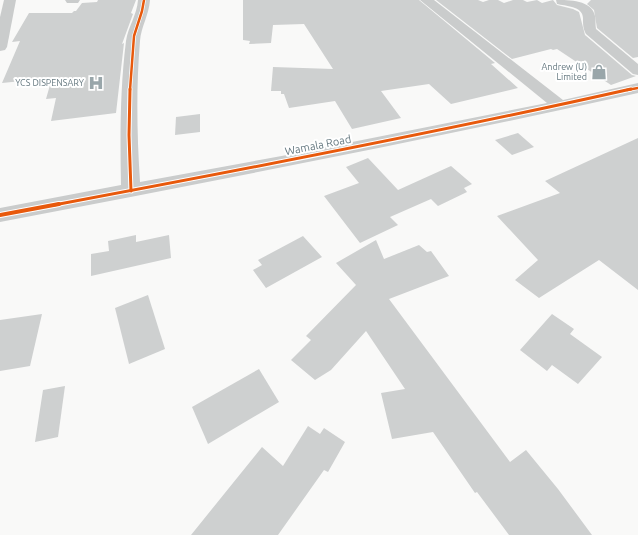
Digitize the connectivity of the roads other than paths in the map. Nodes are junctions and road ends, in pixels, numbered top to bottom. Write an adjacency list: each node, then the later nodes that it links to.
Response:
1 (10, 0): 5 (street)
2 (144, 0): 9 (street)
3 (426, 0): 8 (street)
4 (560, 1): 6 (street)
5 (0, 47)
6 (638, 71)
7 (638, 88): 8 (street, Wamala Road)
8 (561, 106): 9 (street, Wamala Road)
9 (131, 191): 10 (street, Wamala Road)
10 (0, 215)

